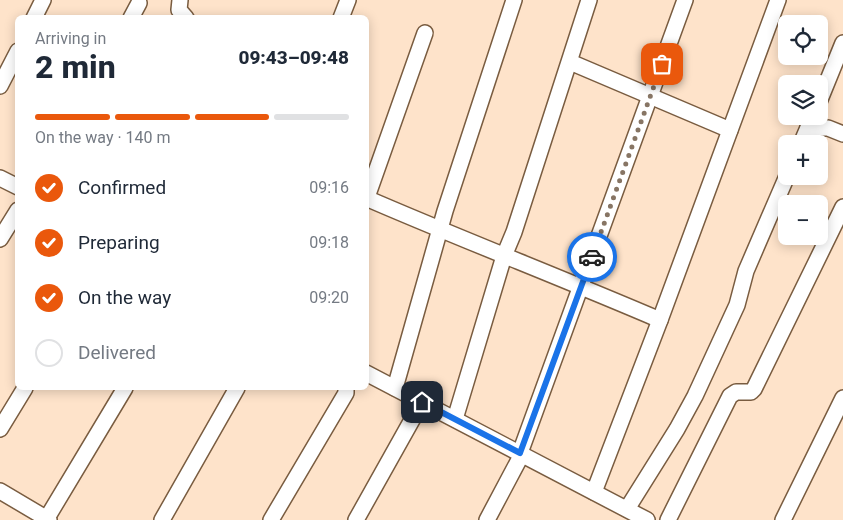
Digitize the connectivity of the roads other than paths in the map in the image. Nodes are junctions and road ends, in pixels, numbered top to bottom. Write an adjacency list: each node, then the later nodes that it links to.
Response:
1 (43, 0): 9 (street)
2 (180, 0): 11 (street)
3 (348, 0): 12 (street)
4 (514, 0): 30 (street)
5 (589, 0): 16 (street)
6 (685, 0): 19 (street)
7 (778, 0): 21 (street)
8 (139, 3): 10 (street)
9 (36, 15)
10 (133, 15)
11 (183, 15)
12 (342, 15)
13 (425, 33): 26 (street)
14 (843, 43): 17 (street)
15 (15, 57): 18 (street)
16 (570, 62): 19 (street); 32 (street)
17 (828, 80)
18 (0, 86)
19 (650, 96): 21 (street); 33 (street)
20 (820, 125): 22 (street)
21 (730, 130): 34 (street)
22 (843, 134)
23 (0, 178): 25 (street)
24 (783, 185): 48 (street)
25 (15, 186)
26 (369, 190)
27 (369, 199): 30 (street)
28 (843, 207): 55 (street)
29 (15, 215): 31 (street)
30 (439, 230): 32 (street); 36 (street)
31 (0, 239)
32 (504, 256): 33 (street); 43 (street)
33 (581, 286): 34 (street); 45 (street)
34 (660, 320): 47 (street)
35 (369, 374): 36 (street)
36 (395, 388): 42 (street)
37 (24, 390): 44 (street)
38 (124, 390): 49 (street)
39 (236, 390): 50 (street)
40 (346, 390): 51 (street)
41 (843, 398): 56 (street)
42 (422, 402): 43 (street); 52 (street)
43 (455, 419): 45 (street)
44 (0, 429)
45 (521, 454): 47 (street); 53 (street)
46 (0, 491): 49 (street)
47 (594, 492): 48 (street)
48 (627, 509): 54 (street)
49 (48, 519)
50 (162, 520)
51 (271, 520)
52 (356, 520)
53 (487, 520)
54 (647, 520)
55 (668, 520)
56 (783, 520)

